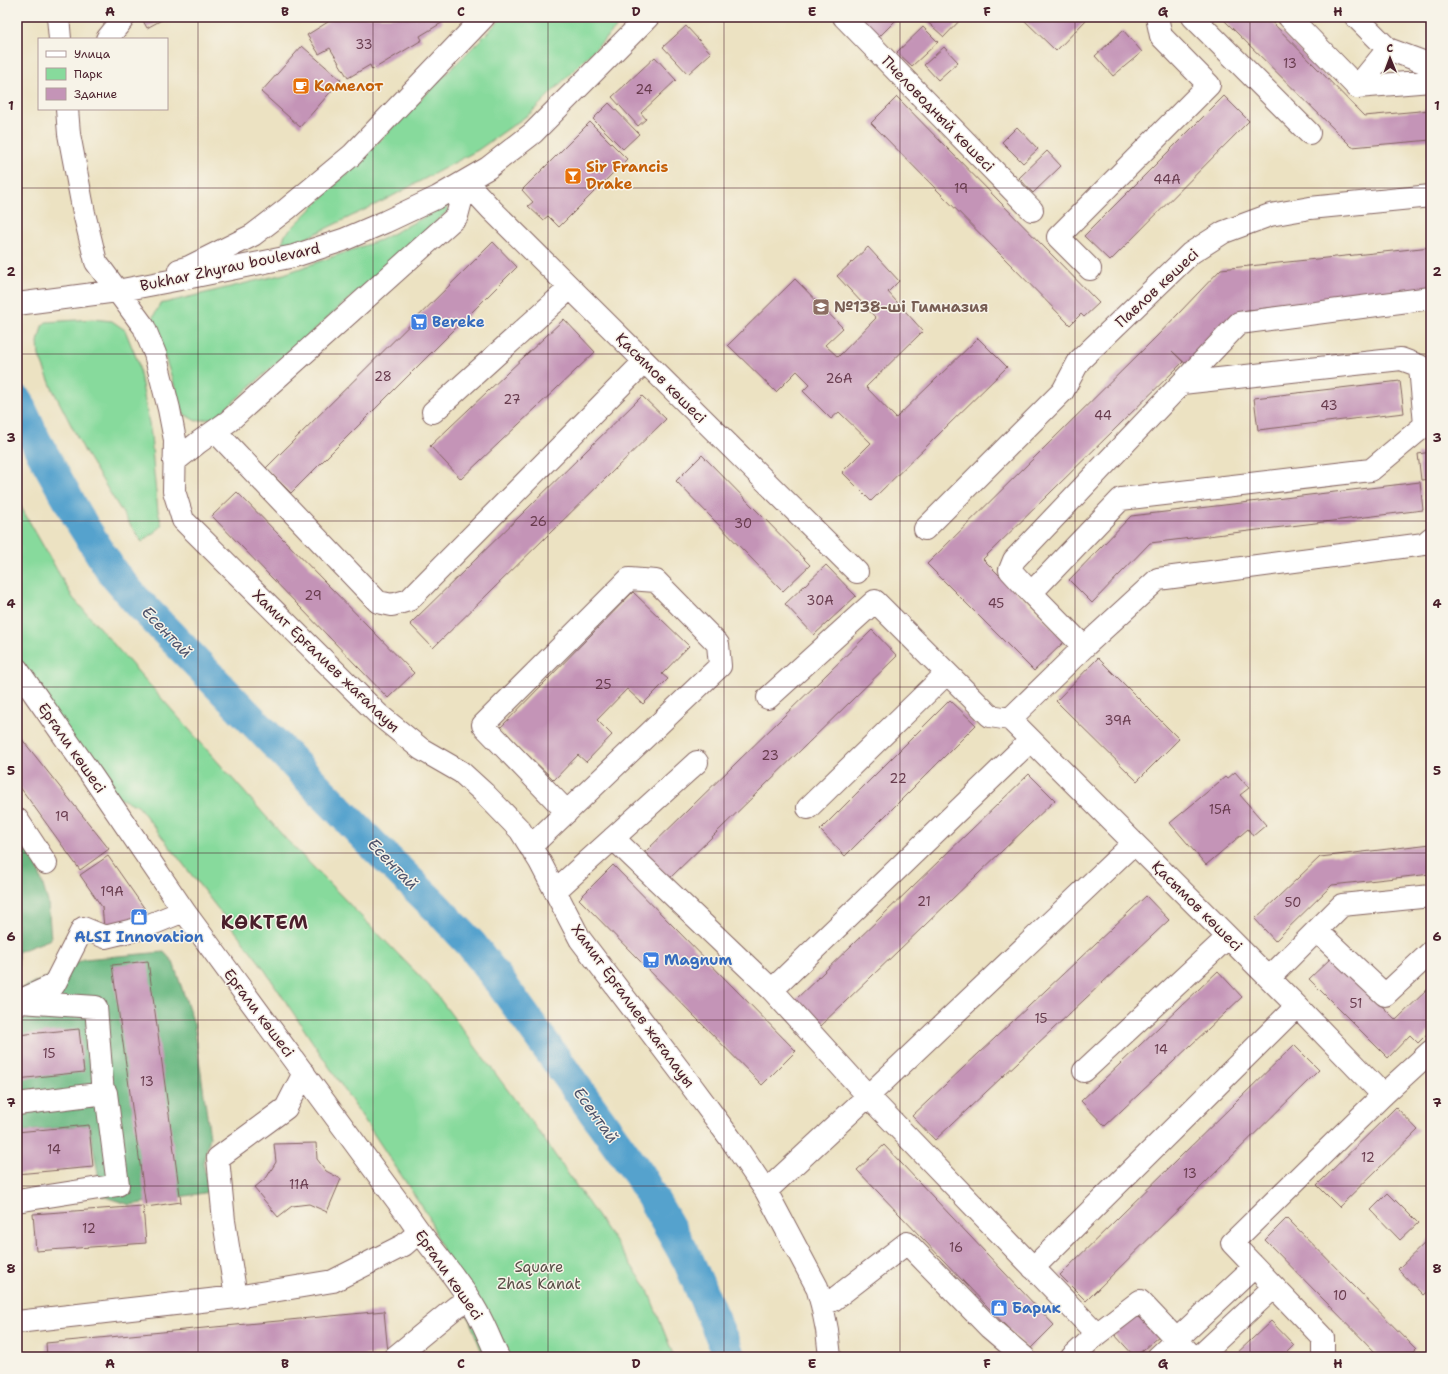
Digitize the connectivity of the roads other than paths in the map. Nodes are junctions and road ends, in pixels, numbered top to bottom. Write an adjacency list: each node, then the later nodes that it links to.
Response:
1 (58, 17): 11 (street)
2 (484, 17): 10 (street, Bukhar Zhyrau boulevard)
3 (648, 17): 19 (street, Bukhar Zhyrau boulevard)
4 (844, 17): 21 (street, Пчеловодный көшесі)
5 (1157, 17): 24 (street)
6 (1193, 17): 18 (street)
7 (1289, 17): 16 (street)
8 (1356, 17): 13 (street)
9 (124, 19): 12 (street)
10 (462, 27): 22 (street, Bukhar Zhyrau boulevard)
11 (60, 38)
12 (108, 38)
13 (1388, 50): 14 (street); 16 (street)
14 (1431, 65)
15 (1431, 81): 16 (street)
16 (1357, 87)
17 (67, 110): 26 (street, Хамит Ерғалиев жағалауы)
18 (1309, 134)
19 (466, 182): 23 (street, Bukhar Zhyrau boulevard); 25 (street, Қасымов көшесі); 33 (street)
20 (1431, 196): 35 (street, Павлов көшесі)
21 (1032, 210)
22 (253, 235): 23 (street); 26 (street, Bukhar Zhyrau boulevard)
23 (261, 263): 26 (street, Bukhar Zhyrau boulevard)
24 (1090, 269)
25 (570, 288): 29 (street, Қасымов көшесі); 31 (street)
26 (117, 291): 28 (street, Bukhar Zhyrau boulevard); 34 (street, Хамит Ерғалиев жағалауы)
27 (1431, 298): 30 (street)
28 (19, 304)
29 (644, 362): 33 (street); 37 (street, Қасымов көшесі)
30 (1182, 383): 32 (street); 38 (street)
31 (433, 412)
32 (1428, 425): 38 (street)
33 (215, 431): 34 (street)
34 (174, 462): 51 (street, Хамит Ерғалиев жағалауы)
35 (925, 529)
36 (1431, 538): 39 (street)
37 (857, 572)
38 (1031, 593): 39 (street)
39 (1084, 647): 43 (street)
40 (17, 669): 55 (street, Ерғали көшесі)
41 (947, 673): 42 (street); 43 (street); 46 (street)
42 (768, 698)
43 (1010, 719): 44 (street, Қасымов көшесі)
44 (1032, 740): 50 (street, Қасымов көшесі); 60 (street)
45 (697, 762): 49 (street)
46 (808, 808)
47 (567, 812): 47 (street); 51 (street)
48 (17, 819): 52 (street)
49 (613, 838): 53 (street); 60 (street)
50 (1134, 843): 57 (street, Қасымов көшесі); 67 (street)
51 (530, 847): 53 (street, Хамит Ерғалиев жағалауы)
52 (46, 863)
53 (555, 892): 69 (street, Хамит Ерғалиев жағалауы)
54 (1431, 896): 56 (street)
55 (184, 911): 64 (street, Ерғали көшесі); 65 (street)
56 (1316, 931): 58 (street); 59 (street)
57 (1228, 937): 59 (street, Қасымов көшесі); 63 (street)
58 (1431, 952)
59 (1269, 978): 61 (street, Қасымов көшесі)
60 (772, 990): 67 (street)
61 (1297, 1006): 66 (street, Қасымов көшесі); 73 (street)
62 (1431, 1051): 66 (street)
63 (1084, 1071)
64 (304, 1073): 71 (street, Ерғали көшесі); 75 (street)
65 (103, 1094): 68 (street); 70 (street)
66 (1384, 1095): 72 (street)
67 (868, 1096): 69 (street); 73 (street)
68 (17, 1104)
69 (766, 1191): 77 (street, Хамит Ерғалиев жағалауы)
70 (17, 1201)
71 (419, 1232): 75 (street); 76 (street, Ерғали көшесі)
72 (1254, 1267): 74 (street); 80 (street)
73 (1033, 1268): 79 (street)
74 (1274, 1287): 88 (street); 89 (street)
75 (236, 1297): 78 (street)
76 (468, 1299): 81 (street); 82 (street, Ерғали көшесі)
77 (822, 1304): 83 (street, Хамит Ерғалиев жағалауы); 84 (street)
78 (17, 1322)
79 (1097, 1334): 80 (street); 85 (street)
80 (1176, 1340): 86 (street); 87 (street)
81 (395, 1357)
82 (498, 1357)
83 (830, 1357)
84 (1024, 1357)
85 (1072, 1357)
86 (1158, 1357)
87 (1192, 1357)
88 (1199, 1357)
89 (1323, 1357)

